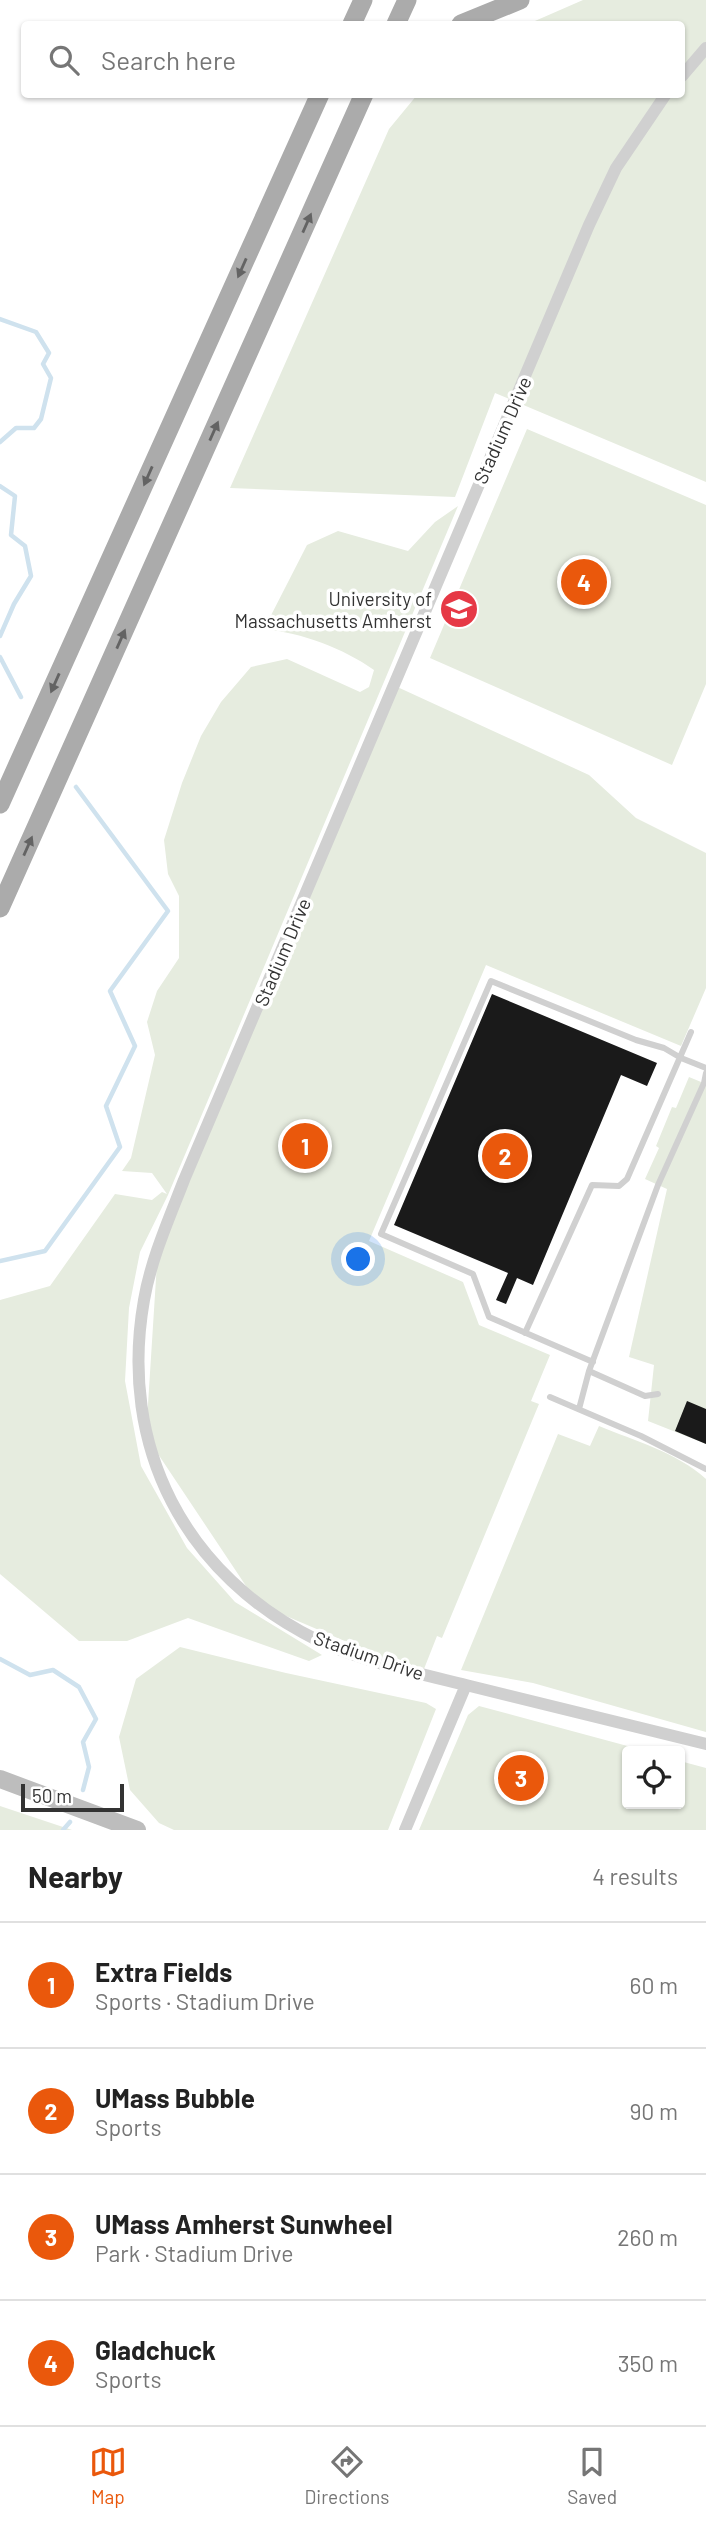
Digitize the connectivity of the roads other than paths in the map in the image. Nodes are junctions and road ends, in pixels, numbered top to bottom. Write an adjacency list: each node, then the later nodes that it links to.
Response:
1 (363, 0): 4 (main road)
2 (407, 0): 5 (main road)
3 (520, 0): 6 (main road)
4 (353, 21)
5 (397, 21)
6 (468, 21)
7 (706, 48): 8 (street)
8 (685, 72)
9 (318, 98): 14 (main road, one-way to 14)
10 (362, 98): 13 (main road)
11 (371, 98): 13 (main road)
12 (663, 98): 26 (street, Stadium Drive)
13 (349, 126): 15 (main road, one-way to 13)
14 (0, 804)
15 (0, 908)
16 (691, 1032): 17 (lane)
17 (681, 1058): 18 (lane); 19 (lane); 19 (lane)
18 (706, 1070): 20 (lane)
19 (525, 1333): 20 (lane)
20 (593, 1362): 21 (lane)
21 (589, 1371): 22 (lane); 24 (lane)
22 (658, 1394)
23 (550, 1397): 24 (lane)
24 (579, 1409): 25 (lane)
25 (706, 1469)
26 (466, 1685): 27 (street, Stadium Drive); 30 (street)
27 (706, 1744)
28 (0, 1779): 29 (main road)
29 (137, 1830)
30 (405, 1830)

